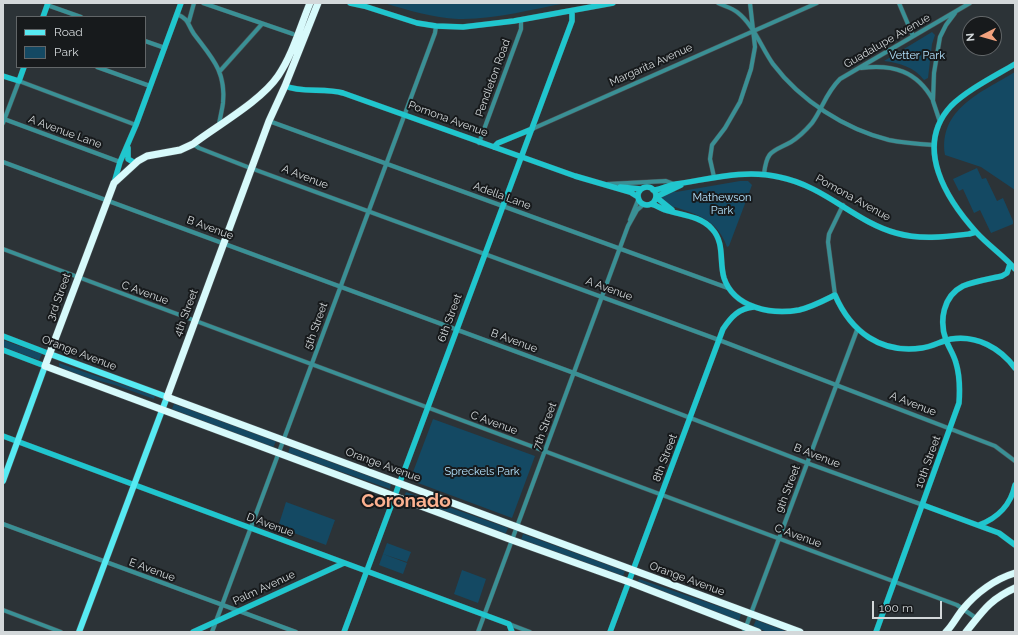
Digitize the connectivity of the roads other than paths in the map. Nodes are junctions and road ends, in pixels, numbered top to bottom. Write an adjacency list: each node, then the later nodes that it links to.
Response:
1 (181, 3): 17 (street, 3rd Street)
2 (194, 3): 21 (street)
3 (203, 3): 22 (street)
4 (310, 3): 45 (highway)
5 (318, 3): 37 (highway, 4th Street)
6 (350, 3): 14 (street)
7 (613, 3): 15 (street)
8 (718, 3): 24 (street)
9 (750, 3): 24 (street)
10 (817, 3): 24 (street, Margarita Avenue)
11 (899, 3): 26 (street)
12 (970, 3): 16 (street, Guadalupe Avenue)
13 (48, 4): 18 (street); 19 (street)
14 (363, 4): 23 (street)
15 (572, 11): 20 (street); 46 (street, 6th Street)
16 (957, 11): 26 (street, Guadalupe Avenue); 38 (street)
17 (177, 14): 21 (street); 28 (street, 3rd Street)
18 (43, 16)
19 (78, 16)
20 (521, 20): 23 (street); 47 (street, Pendleton Road)
21 (189, 21): 32 (street)
22 (262, 24): 25 (street); 32 (street)
23 (436, 26): 40 (street, 5th Street)
24 (754, 30): 39 (street); 46 (street, Margarita Avenue); 59 (street)
25 (293, 34)
26 (913, 36): 33 (street, Guadalupe Avenue)
27 (146, 41): 28 (street)
28 (164, 48): 36 (street, 3rd Street)
29 (1015, 64): 43 (street)
30 (24, 68): 35 (street)
31 (100, 68): 36 (street)
32 (220, 71): 45 (street)
33 (849, 73): 38 (street); 39 (street, Guadalupe Avenue)
34 (3, 76): 35 (street)
35 (19, 81): 41 (street); 44 (street)
36 (150, 86): 44 (street, 3rd Street)
37 (286, 86): 40 (street, Pomona Avenue); 42 (highway, 4th Street)
38 (933, 101): 43 (street)
39 (820, 108): 50 (street); 58 (street, Guadalupe Avenue)
40 (404, 115): 47 (street, Pomona Avenue); 56 (street, 5th Street)
41 (4, 121): 54 (street, A Avenue Lane)
42 (269, 121): 56 (street, Adella Lane); 57 (highway, 4th Street)
43 (940, 123): 50 (street)
44 (136, 125): 48 (street, 3rd Street)
45 (220, 125): 49 (highway)
46 (532, 129): 51 (street, Margarita Avenue); 52 (street, 6th Street)
47 (479, 143): 51 (street, Pomona Avenue)
48 (128, 144): 54 (street, 3rd Street); 55 (street)
49 (193, 144): 55 (highway); 57 (street, A Avenue)
50 (934, 145): 76 (street)
51 (494, 147): 52 (street, Pomona Avenue)
52 (521, 157): 62 (street, Pomona Avenue); 71 (street, 6th Street)
53 (3, 162): 68 (street, B Avenue)
54 (120, 162): 61 (street, 3rd Street)
55 (135, 163): 61 (highway)
56 (386, 164): 71 (street, Adella Lane); 73 (street, 5th Street)
57 (252, 168): 73 (street, A Avenue); 77 (highway, 4th Street)
58 (764, 174): 59 (street, Pomona Avenue); 72 (street, Pomona Avenue)
59 (714, 178): 60 (street, Pomona Avenue)
60 (690, 182): 63 (street, Pomona Avenue); 66 (street)
61 (114, 183): 68 (highway, 3rd Street)
62 (600, 184): 63 (street, Pomona Avenue); 64 (street); 67 (street, Pomona Avenue)
63 (674, 184): 65 (street)
64 (641, 189): 65 (street); 67 (street)
65 (653, 190): 66 (street)
66 (656, 197): 70 (street); 74 (street)
67 (638, 198): 69 (street, Pomona Avenue); 75 (street, 7th Street)
68 (107, 200): 77 (street, B Avenue); 83 (highway, 3rd Street)
69 (644, 204): 70 (street); 75 (street, 7th Street)
70 (651, 204): 74 (street)
71 (503, 205): 79 (street, Adella Lane); 80 (street, 6th Street)
72 (843, 205): 76 (street, Pomona Avenue); 86 (street)
73 (369, 211): 80 (street, A Avenue); 84 (street, 5th Street)
74 (676, 213): 85 (street)
75 (628, 226): 79 (street, 7th Street)
76 (976, 232): 81 (street)
77 (224, 244): 84 (street, B Avenue); 89 (highway, 4th Street)
78 (3, 249): 83 (street, C Avenue)
79 (620, 249): 85 (street, Adella Lane); 87 (street, 7th Street)
80 (485, 255): 87 (street, A Avenue); 90 (street, 6th Street)
81 (1013, 265): 82 (street); 94 (street, 10th Street)
82 (1015, 269)
83 (78, 278): 89 (street, C Avenue); 96 (highway, 3rd Street)
84 (340, 287): 90 (street, B Avenue); 97 (street, 5th Street)
85 (728, 288): 88 (street)
86 (835, 295): 88 (street); 91 (street)
87 (602, 297): 93 (street, A Avenue); 100 (street, 7th Street)
88 (755, 307): 93 (street, 8th Street)
89 (195, 321): 97 (street, C Avenue); 102 (highway, 4th Street)
90 (457, 330): 100 (street, B Avenue); 103 (street, 6th Street)
91 (857, 330): 94 (street); 101 (street, 9th Street)
92 (3, 336): 96 (street, Orange Avenue)
93 (719, 340): 101 (street, A Avenue); 105 (street, 8th Street)
94 (946, 341): 99 (street); 106 (street, 10th Street)
95 (3, 350): 98 (street, Orange Avenue)
96 (50, 354): 98 (highway, 3rd Street); 102 (main road, Orange Avenue)
97 (312, 364): 103 (street, C Avenue); 108 (street, 5th Street)
98 (46, 366): 104 (highway, Orange Avenue); 109 (main road, 3rd Street)
99 (1015, 368)
100 (574, 373): 105 (street, B Avenue); 110 (street, 7th Street)
101 (836, 385): 106 (street, A Avenue); 113 (street, 9th Street)
102 (167, 397): 104 (main road, 4th Street); 108 (highway, Orange Avenue)
103 (428, 408): 110 (street, C Avenue); 115 (street, 6th Street)
104 (162, 410): 111 (highway, Orange Avenue); 116 (main road, 4th Street)
105 (691, 417): 113 (street, B Avenue); 118 (street, 8th Street)
106 (951, 429): 112 (street, A Avenue); 120 (street, 10th Street)
107 (3, 436): 109 (street, D Avenue)
108 (283, 440): 111 (street, 5th Street); 115 (highway, Orange Avenue)
109 (18, 442): 114 (main road, 3rd Street); 116 (street, D Avenue)
110 (545, 451): 118 (street, C Avenue); 123 (street, 7th Street)
111 (278, 453): 119 (highway, Orange Avenue); 124 (street, 5th Street)
112 (1015, 461)
113 (807, 463): 120 (street, B Avenue); 125 (street, 9th Street)
114 (3, 481)
115 (400, 483): 119 (street, 6th Street); 123 (highway, Orange Avenue)
116 (134, 485): 124 (street, D Avenue); 128 (main road, 4th Street)
117 (1015, 485): 122 (street)
118 (661, 495): 125 (street, C Avenue); 130 (street, 8th Street)
119 (395, 496): 126 (highway, Orange Avenue); 131 (street, 6th Street)
120 (923, 505): 122 (street, B Avenue); 134 (street, 10th Street)
121 (3, 524): 128 (street, E Avenue)
122 (978, 525): 127 (street, B Avenue)
123 (517, 526): 126 (street, 7th Street); 130 (highway, Orange Avenue)
124 (250, 528): 129 (street, D Avenue); 136 (street, 5th Street)
125 (779, 539): 134 (street, C Avenue); 140 (street, 9th Street)
126 (512, 540): 133 (highway, Orange Avenue); 141 (street, 7th Street)
127 (1015, 545)
128 (105, 562): 136 (street, E Avenue); 147 (main road, 4th Street)
129 (344, 563): 131 (street, D Avenue); 139 (street, Palm Avenue)
130 (634, 571): 133 (street, 8th Street); 140 (highway, Orange Avenue)
131 (367, 572): 141 (street, D Avenue); 151 (street, 6th Street)
132 (1015, 573): 137 (highway)
133 (629, 582): 145 (highway, Orange Avenue); 155 (street, 8th Street)
134 (894, 582): 137 (street, C Avenue); 158 (street, 10th Street)
135 (1015, 588): 142 (highway)
136 (222, 605): 139 (street, E Avenue); 143 (street, 5th Street)
137 (964, 608): 142 (street, C Avenue); 159 (highway)
138 (3, 610): 146 (street)
139 (239, 611): 143 (street, Palm Avenue); 150 (street, E Avenue)
140 (750, 614): 145 (street, 9th Street); 157 (highway, Orange Avenue)
141 (484, 615): 144 (street, D Avenue); 152 (street, 7th Street)
142 (976, 618): 160 (highway)
143 (216, 622): 148 (street, Palm Avenue); 149 (street, 5th Street)
144 (508, 624): 153 (street); 154 (street, D Avenue)
145 (745, 630): 156 (highway, Orange Avenue)
146 (61, 632)
147 (79, 632)
148 (193, 632)
149 (212, 632)
150 (296, 632)
151 (344, 632)
152 (478, 632)
153 (512, 632)
154 (530, 632)
155 (610, 632)
156 (758, 632)
157 (800, 632)
158 (876, 632)
159 (946, 632)
160 (966, 632)

